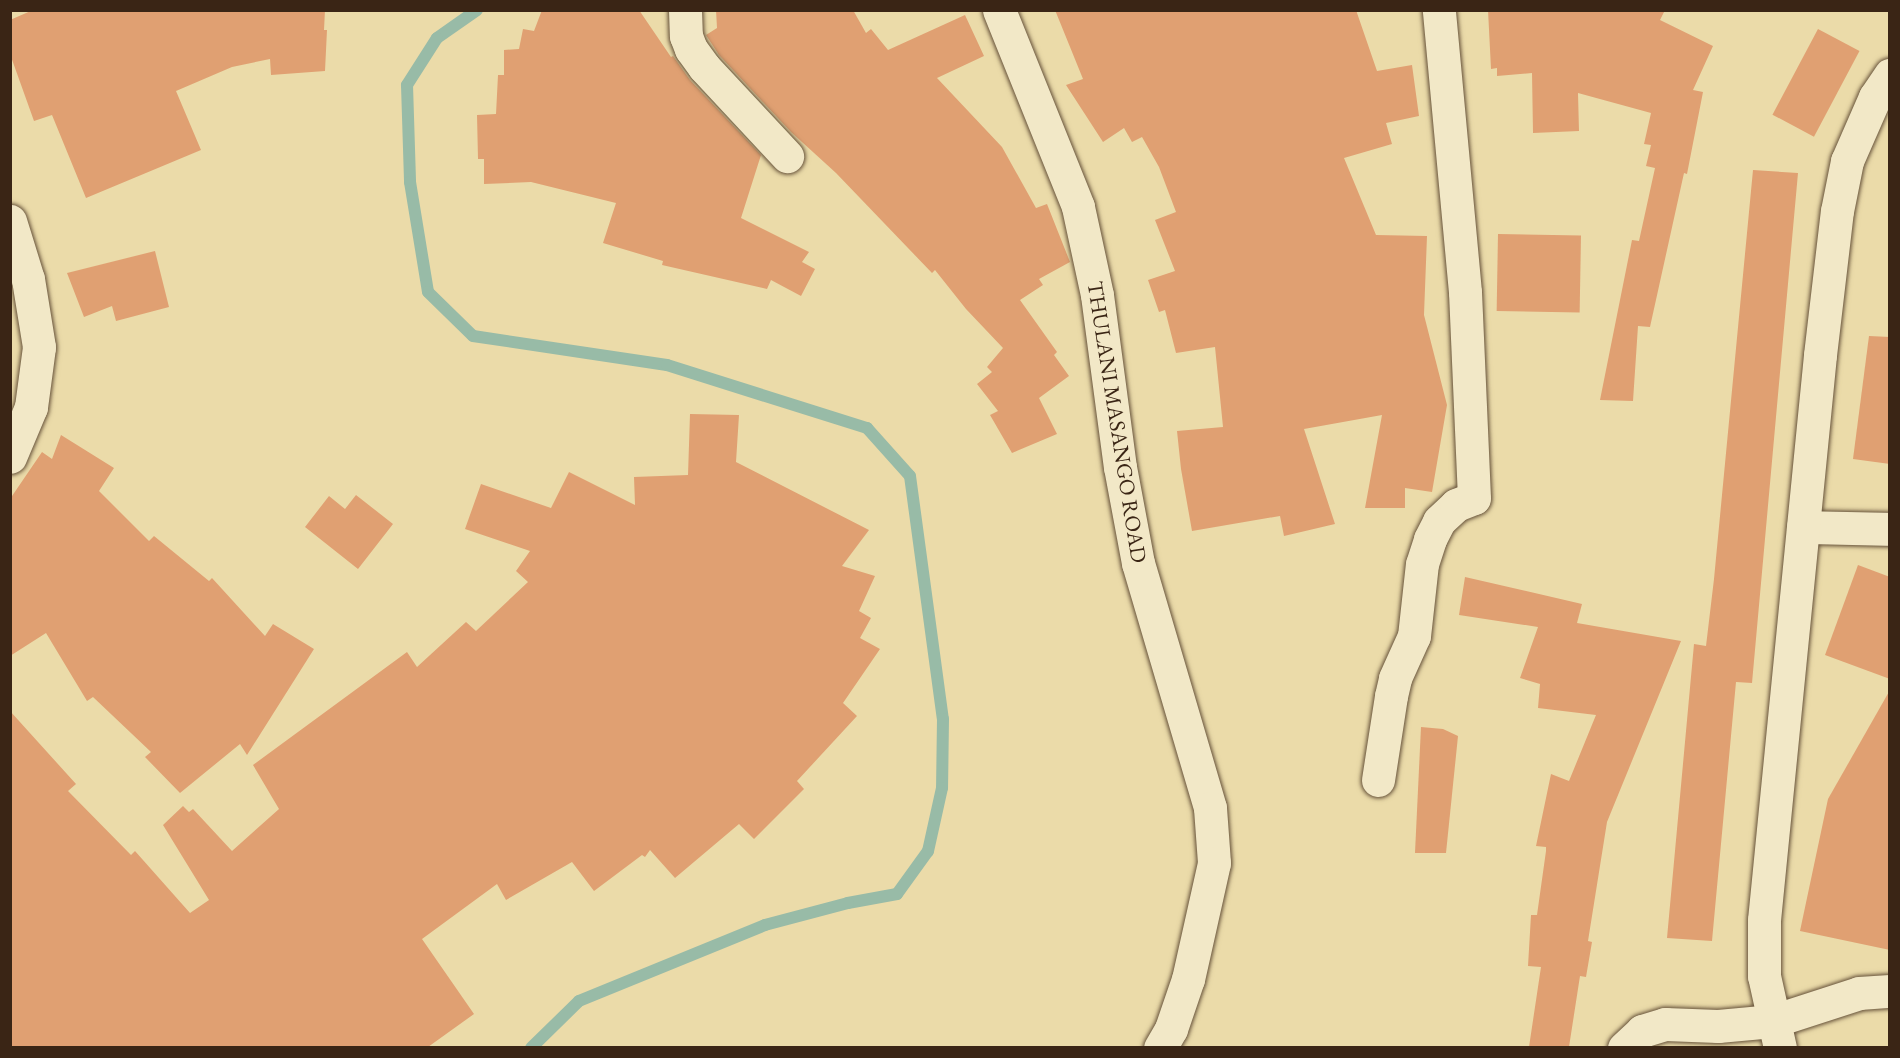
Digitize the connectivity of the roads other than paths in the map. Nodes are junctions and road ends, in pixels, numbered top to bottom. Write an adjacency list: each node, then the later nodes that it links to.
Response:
1 (684, 10): 5 (street)
2 (999, 10): 13 (street, THULANI MASANGO ROAD)
3 (1439, 10): 10 (street)
4 (1890, 75): 8 (street)
5 (787, 156)
6 (10, 221): 7 (street)
7 (10, 457)
8 (1803, 527): 9 (street); 12 (street)
9 (1890, 529)
10 (1378, 780)
11 (1890, 991): 12 (street)
12 (1777, 1034): 14 (street)
13 (1160, 1047)
14 (1624, 1047)

